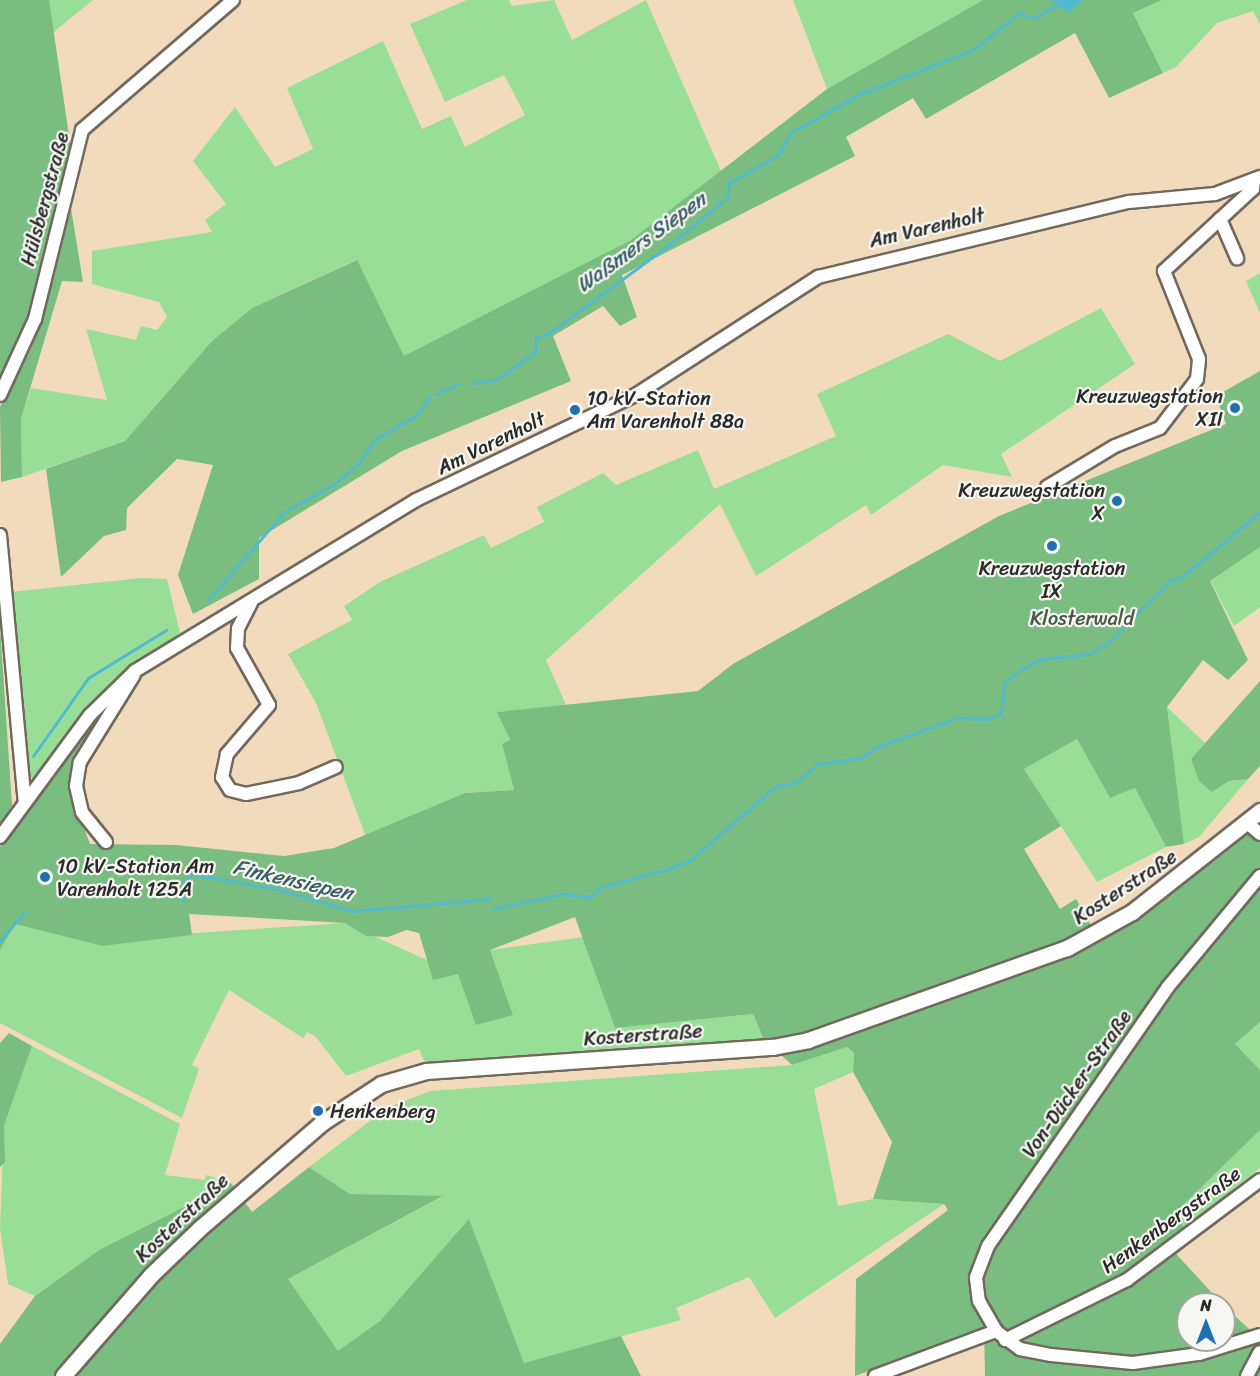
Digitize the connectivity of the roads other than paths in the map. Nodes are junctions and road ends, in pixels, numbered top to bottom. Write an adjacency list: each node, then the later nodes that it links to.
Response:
1 (233, 0): 5 (street, Hülsbergstraße)
2 (1257, 179): 3 (street, Am Varenholt); 8 (street, Am Varenholt)
3 (1220, 219): 4 (street); 6 (street, Am Varenholt)
4 (1237, 258)
5 (0, 395)
6 (1047, 487)
7 (0, 535): 11 (street)
8 (252, 602): 9 (street, Am Varenholt); 10 (street)
9 (135, 671): 11 (street, Am Varenholt); 16 (street)
10 (336, 767)
11 (25, 803): 15 (street, Am Varenholt)
12 (1260, 811): 13 (main road, Kosterstraße)
13 (1247, 823): 14 (street); 22 (main road, Kosterstraße)
14 (1260, 834)
15 (0, 837)
16 (106, 842)
17 (1260, 876): 19 (street, Von-Dücker-Straße)
18 (1260, 1180): 19 (street, Henkenbergstraße)
19 (1000, 1335): 20 (street); 23 (street, Henkenbergstraße)
20 (1260, 1338)
21 (1260, 1352): 24 (street)
22 (65, 1376)
23 (875, 1376)
24 (1247, 1376)

